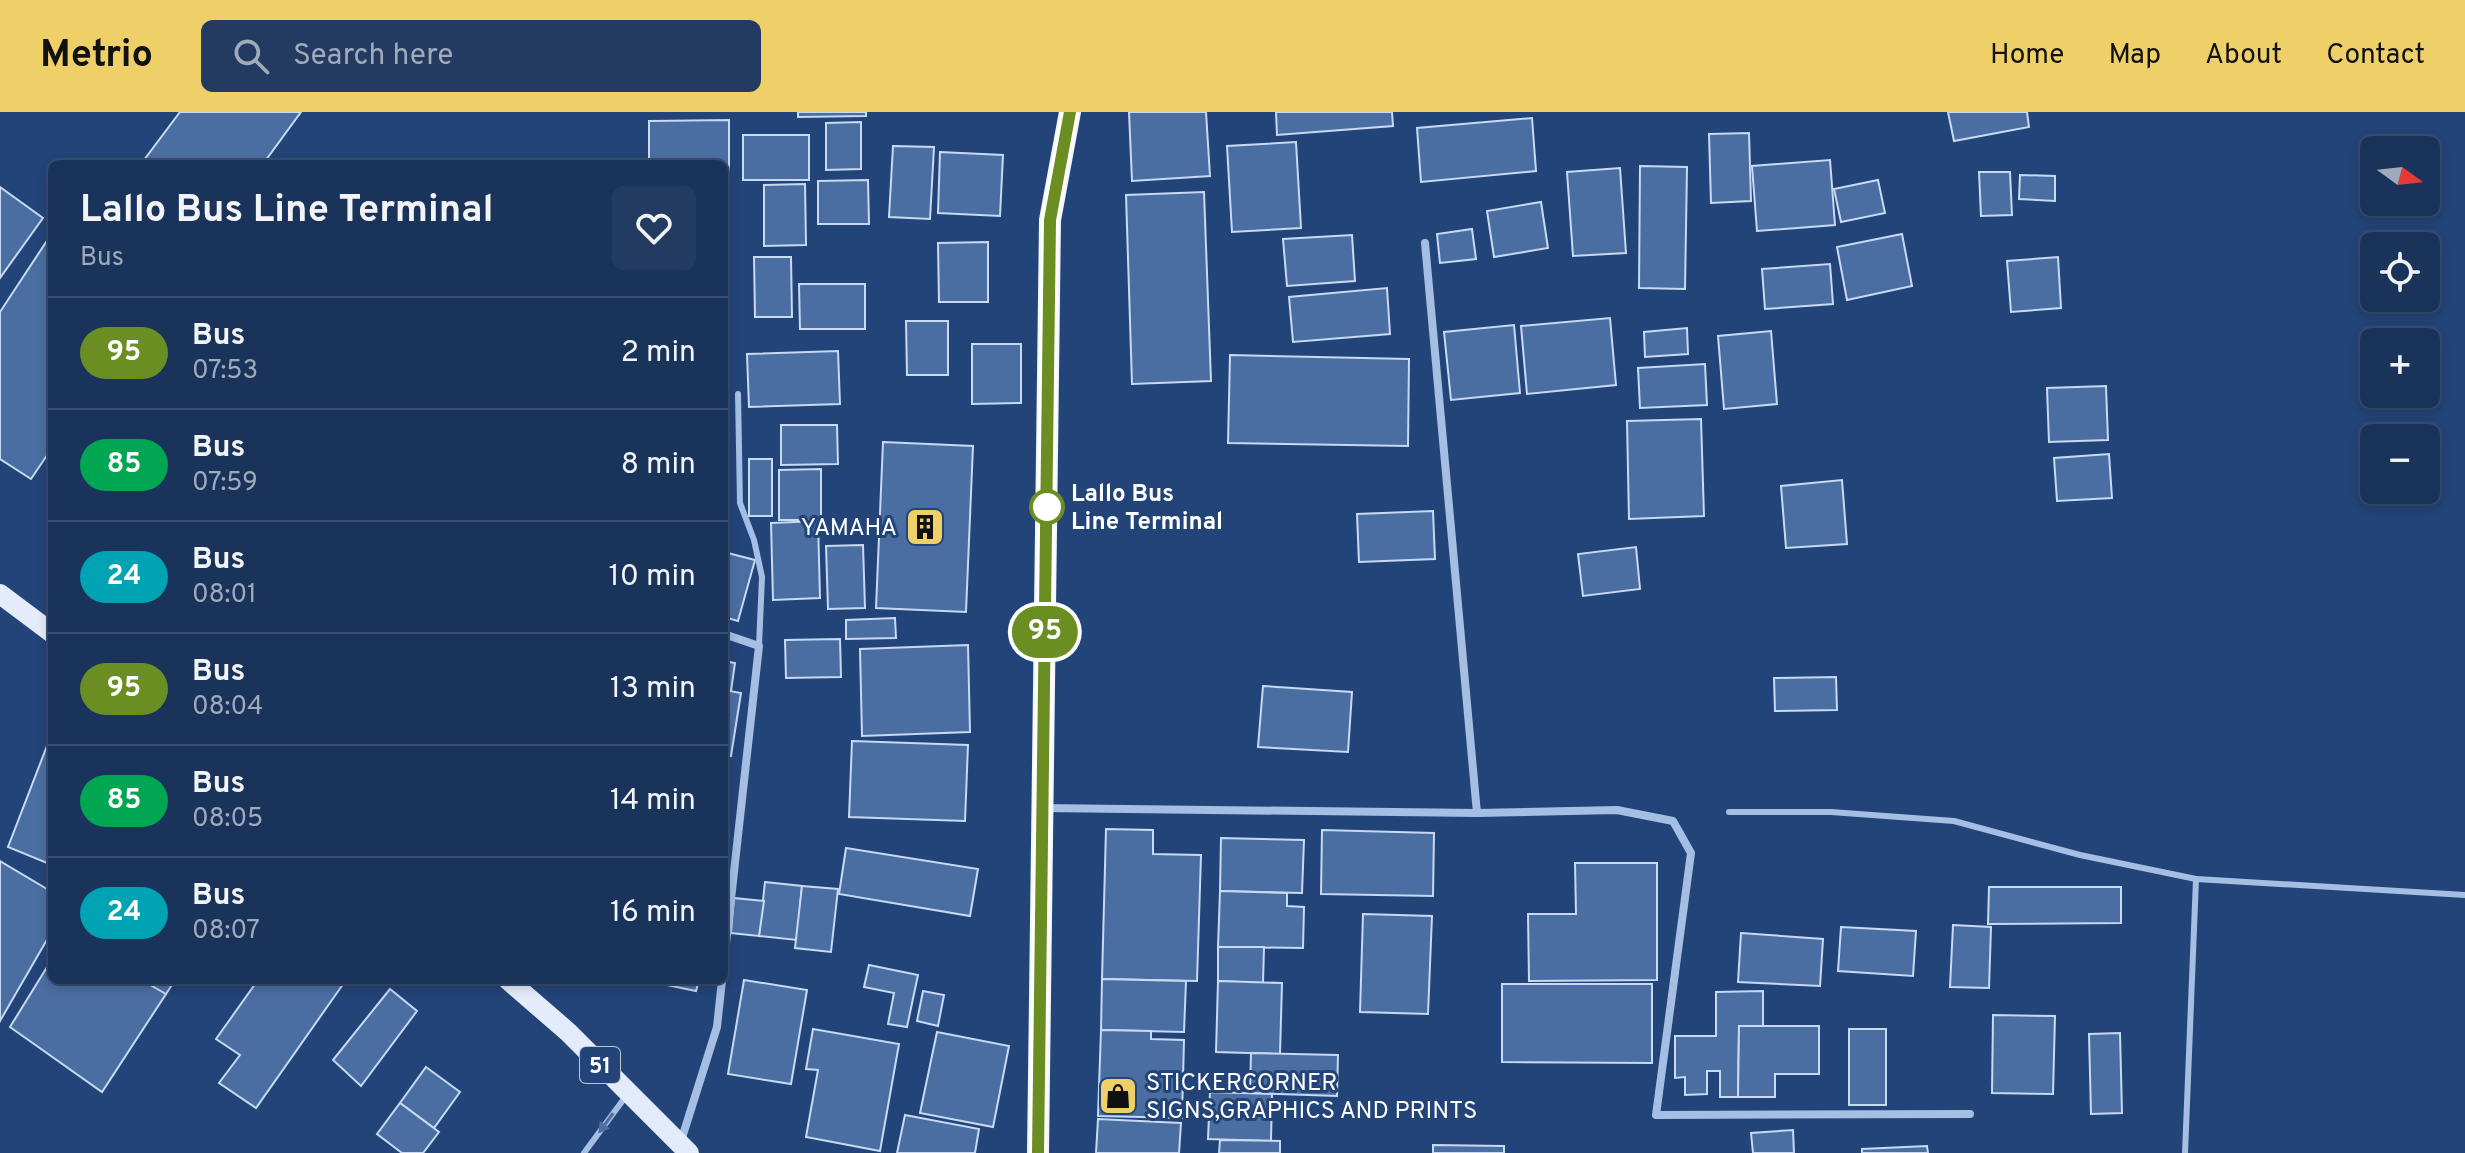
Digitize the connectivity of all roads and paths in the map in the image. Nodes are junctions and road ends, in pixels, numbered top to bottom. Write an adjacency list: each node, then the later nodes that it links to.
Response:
1 (1070, 112): 8 (highway)
2 (1425, 243): 10 (street)
3 (738, 394): 7 (lane)
4 (0, 594): 5 (main road)
5 (48, 630)
6 (728, 635): 7 (street)
7 (759, 646): 13 (street)
8 (1043, 808): 10 (street); 20 (highway)
9 (1729, 812): 11 (lane)
10 (1477, 813): 17 (street)
11 (2196, 879): 12 (lane); 21 (lane)
12 (2465, 895)
13 (728, 926)
14 (513, 984): 16 (main road, 51)
15 (722, 984): 18 (street)
16 (628, 1093): 18 (main road, 51); 19 (lane, one-way to 19)
17 (1970, 1114)
18 (685, 1148)
19 (584, 1153)
20 (1038, 1153)
21 (2185, 1153)

